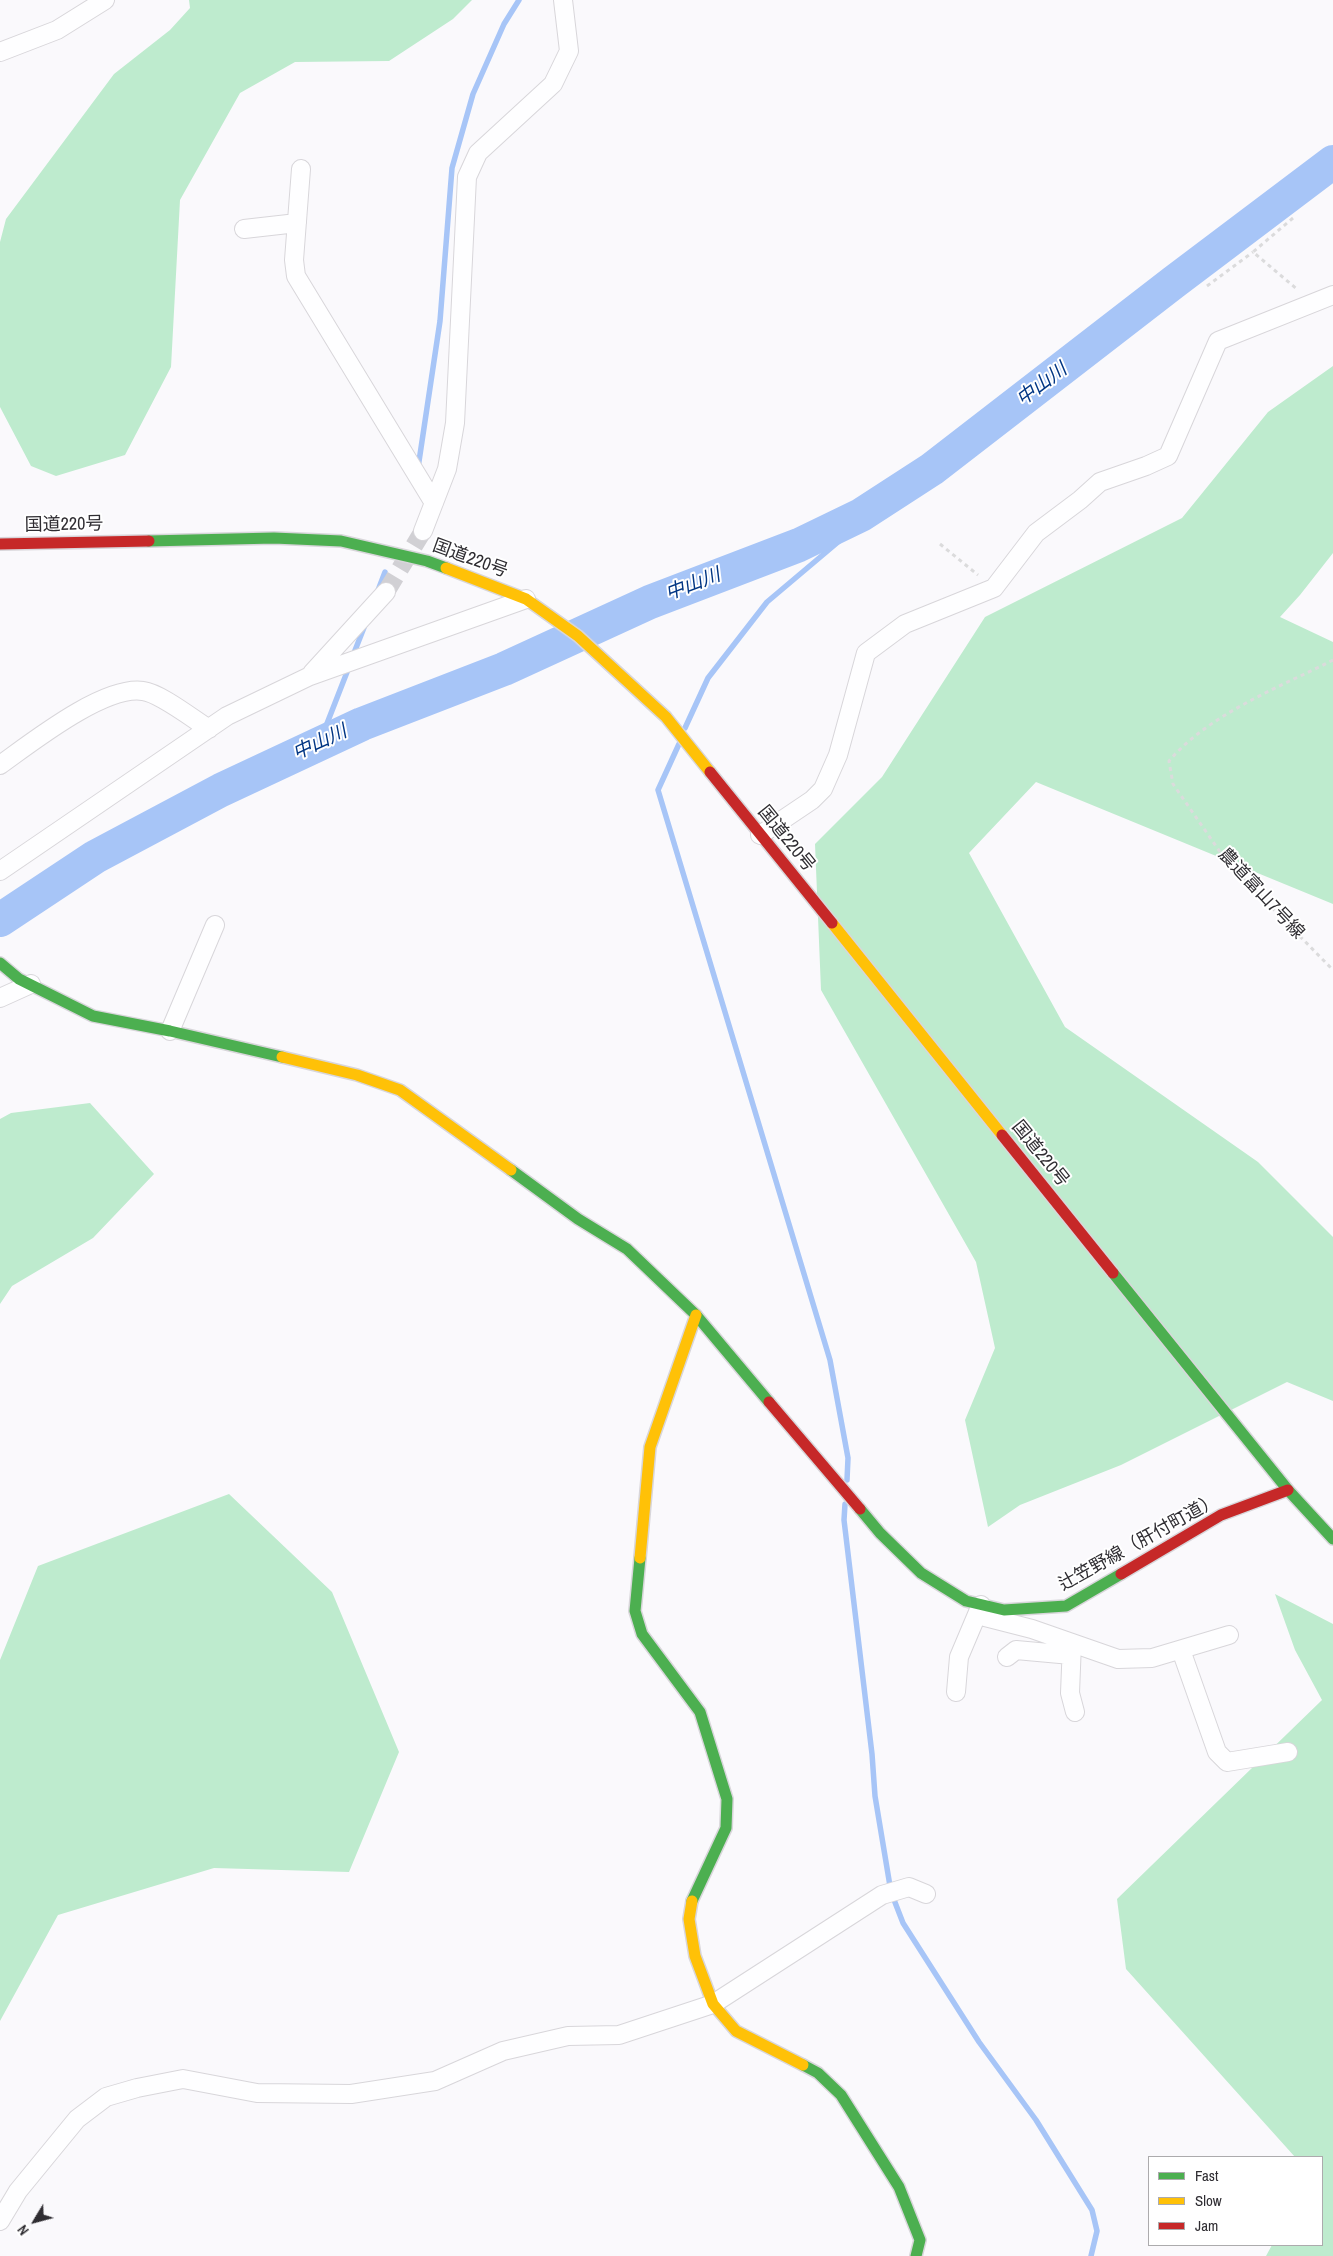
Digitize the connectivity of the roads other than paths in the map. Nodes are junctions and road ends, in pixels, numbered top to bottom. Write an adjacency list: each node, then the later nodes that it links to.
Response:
1 (105, 0): 3 (street)
2 (563, 0): 8 (street)
3 (0, 52)
4 (301, 169): 5 (street)
5 (297, 223): 6 (street); 8 (street)
6 (244, 229)
7 (1333, 295): 16 (street)
8 (434, 503): 9 (street)
9 (423, 531)
10 (0, 544): 12 (main road, 国道220号)
11 (386, 592): 13 (street)
12 (526, 599): 13 (street); 16 (main road, 国道220号)
13 (310, 676): 14 (street)
14 (209, 729): 15 (street); 17 (street)
15 (0, 765)
16 (760, 835): 24 (main road, 国道220号)
17 (0, 871)
18 (215, 925): 22 (street)
19 (4, 967): 20 (main road, 辻笠野線（肝付町道）)
20 (31, 984): 21 (street); 22 (main road, 辻笠野線（肝付町道）)
21 (0, 998)
22 (170, 1030): 23 (main road, 辻笠野線（肝付町道）)
23 (696, 1315): 26 (main road, 辻笠野線（肝付町道）); 35 (main road)
24 (1288, 1490): 25 (main road, 国道220号); 26 (main road, 辻笠野線（肝付町道）)
25 (1333, 1539)
26 (979, 1610): 28 (street); 31 (street)
27 (1229, 1635): 29 (street)
28 (1072, 1649): 29 (street); 30 (street); 32 (street)
29 (1181, 1650): 33 (street)
30 (1007, 1657)
31 (956, 1692)
32 (1076, 1712)
33 (1288, 1752)
34 (926, 1894): 35 (street)
35 (712, 2004): 36 (street); 37 (main road)
36 (0, 2220)
37 (916, 2256)

